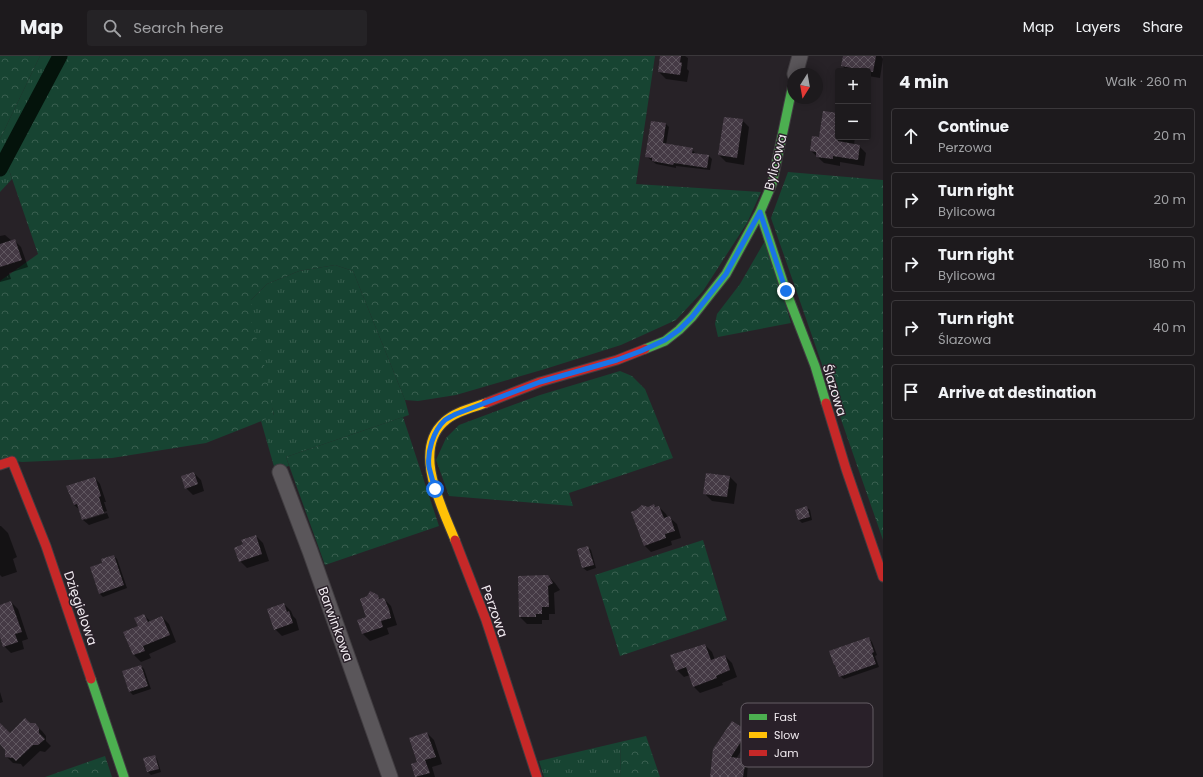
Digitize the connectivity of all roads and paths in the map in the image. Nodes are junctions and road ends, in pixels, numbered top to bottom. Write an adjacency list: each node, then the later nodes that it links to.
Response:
1 (800, 56): 2 (street)
2 (797, 68)
3 (789, 104): 4 (street, Bylicowa)
4 (760, 212): 5 (street, Bylicowa); 8 (street, Ślazowa)
5 (429, 455): 11 (street, Perzowa)
6 (0, 465): 9 (street, Dzięgielowa)
7 (280, 472): 10 (street, Barwinkowa)
8 (883, 578)
9 (124, 777)
10 (390, 777)
11 (537, 777)

